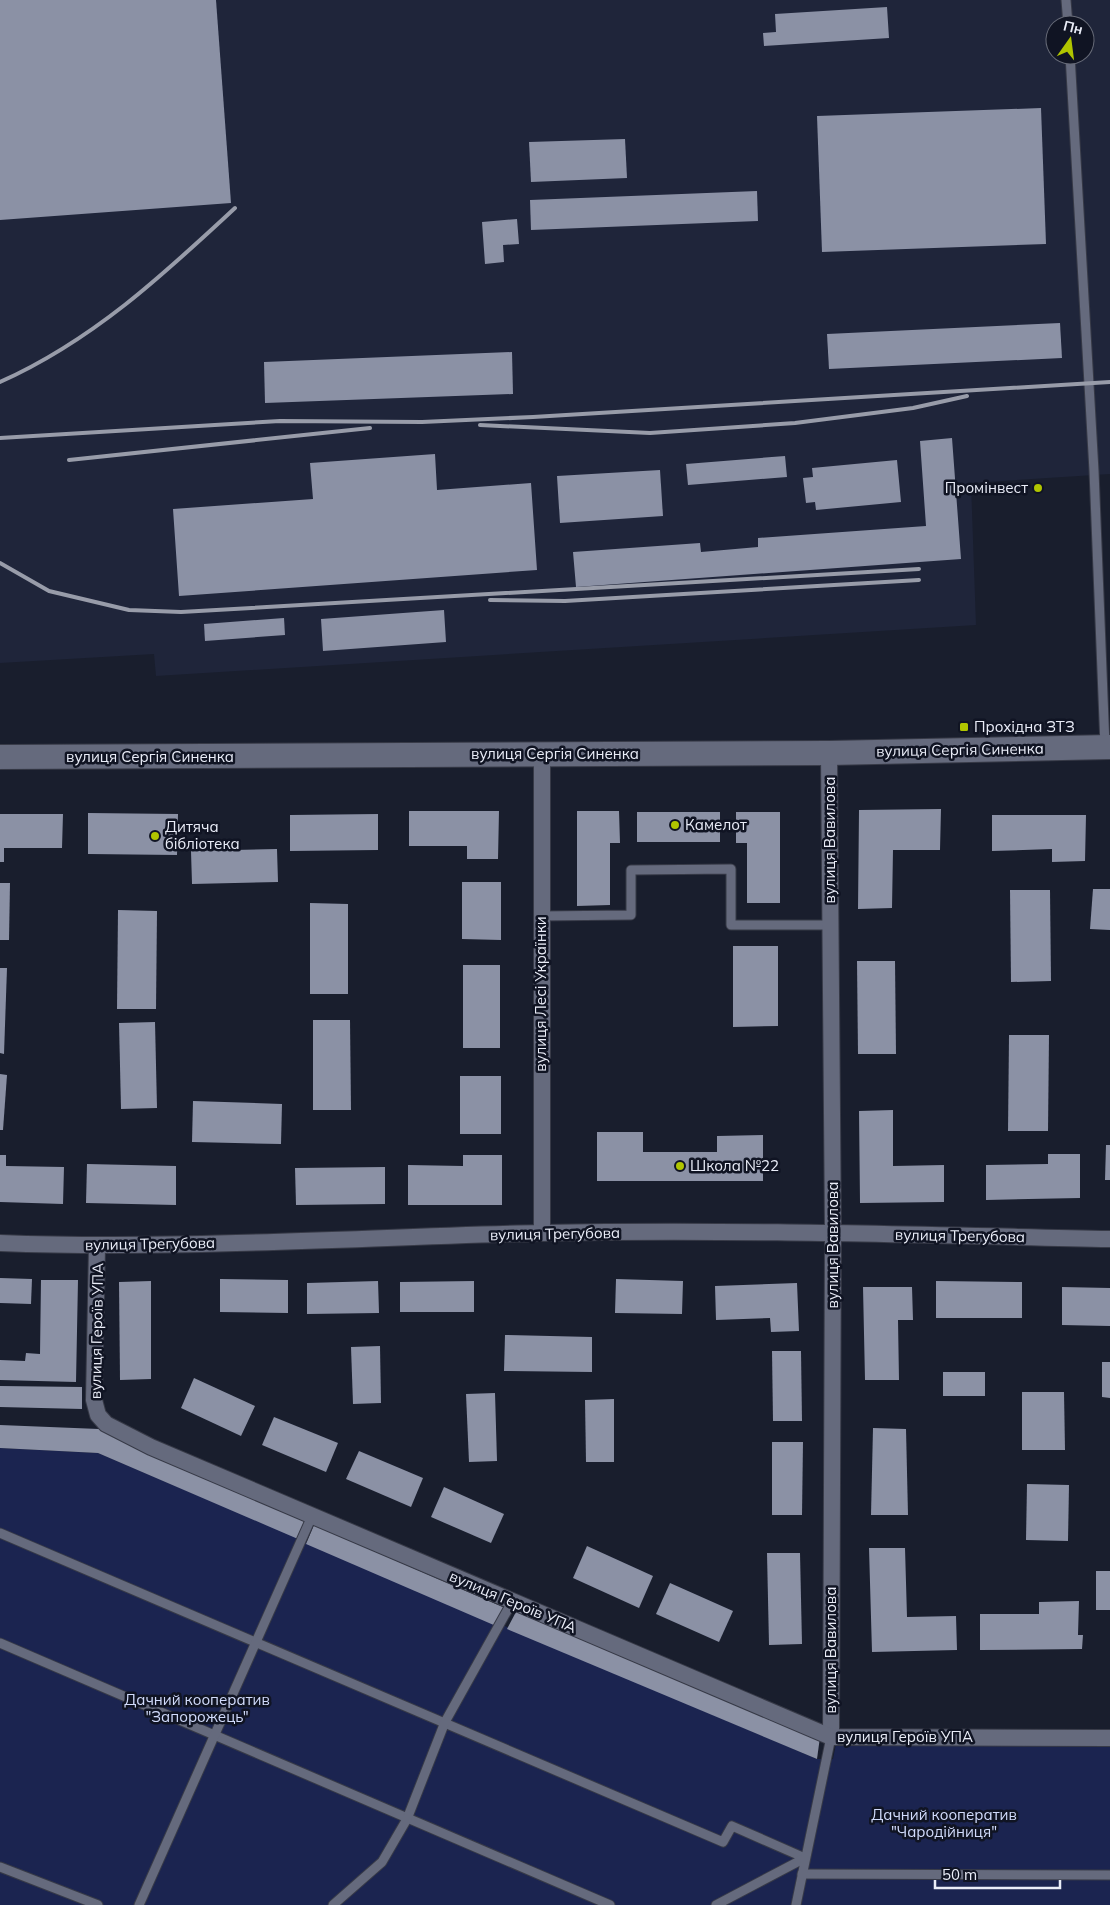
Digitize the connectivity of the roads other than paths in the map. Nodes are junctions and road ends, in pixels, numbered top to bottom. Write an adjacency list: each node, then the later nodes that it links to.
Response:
1 (1066, 0): 2 (lane)
2 (1067, 15)
3 (1071, 65): 4 (lane)
4 (1108, 747): 5 (street, вулиця Сергія Синенка)
5 (829, 753): 6 (street, вулиця Сергія Синенка); 9 (street, вулиця Вавилова)
6 (542, 754): 7 (street, вулиця Сергія Синенка); 8 (street, вулиця Лесі Українки)
7 (0, 757)
8 (540, 916): 9 (lane); 10 (street, вулиця Лесі Українки)
9 (831, 925): 11 (street, вулиця Вавилова)
10 (542, 1233): 11 (street, вулиця Трегубова); 14 (street, вулиця Трегубова)
11 (833, 1233): 12 (street, вулиця Трегубова); 22 (street, вулиця Вавилова)
12 (1110, 1239)
13 (0, 1243): 14 (street, вулиця Трегубова)
14 (98, 1247): 15 (street, вулиця Героїв УПА)
15 (312, 1516): 17 (street, вулиця Героїв УПА); 18 (lane)
16 (0, 1533): 18 (lane)
17 (512, 1602): 20 (lane); 22 (street, вулиця Героїв УПА)
18 (255, 1640): 20 (lane); 21 (lane)
19 (0, 1643): 21 (lane)
20 (445, 1722): 24 (lane); 25 (lane)
21 (214, 1735): 24 (lane); 30 (lane)
22 (831, 1737): 23 (street, вулиця Героїв УПА); 25 (lane)
23 (1110, 1738)
24 (407, 1819): 31 (lane); 32 (lane)
25 (806, 1858): 27 (lane); 33 (lane)
26 (0, 1867): 29 (lane)
27 (802, 1874): 28 (lane); 34 (lane)
28 (1110, 1875)
29 (98, 1905)
30 (138, 1905)
31 (333, 1905)
32 (610, 1905)
33 (716, 1905)
34 (796, 1905)

